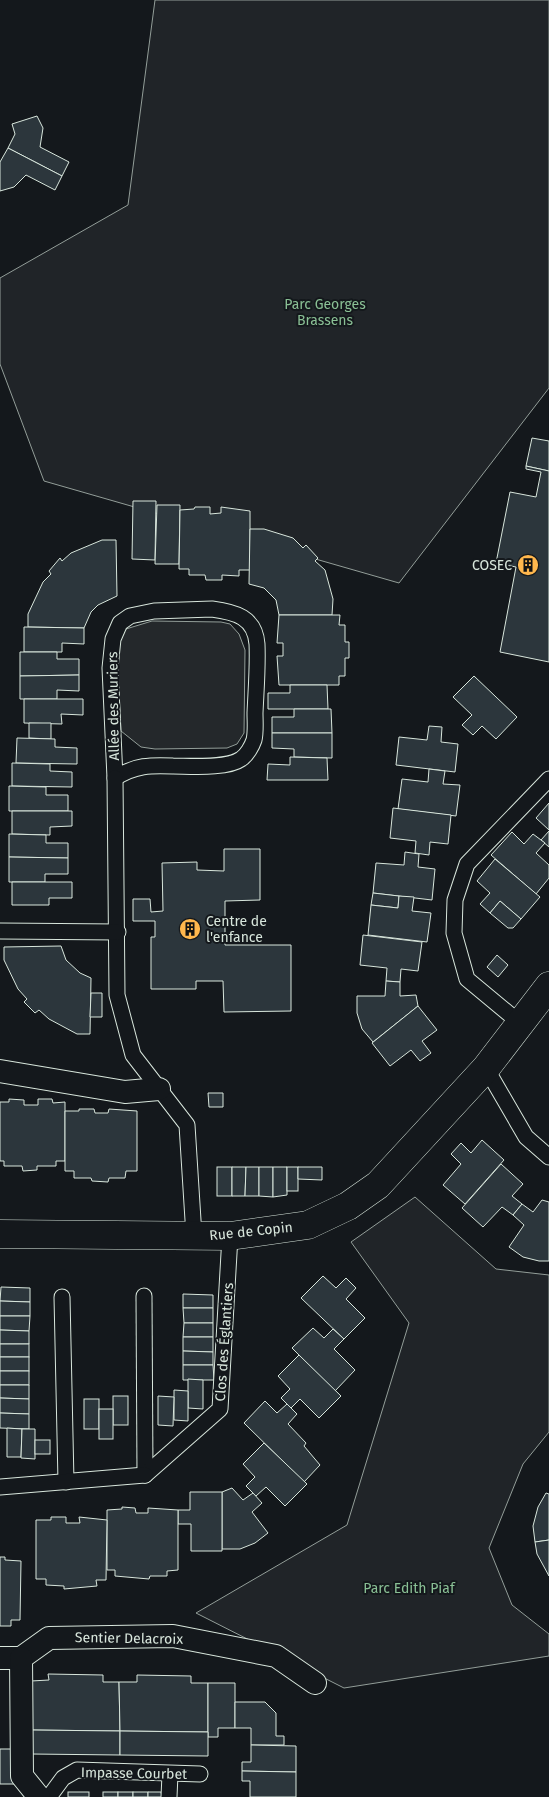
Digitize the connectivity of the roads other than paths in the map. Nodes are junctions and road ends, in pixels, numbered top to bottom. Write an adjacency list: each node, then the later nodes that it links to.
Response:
1 (115, 778): 1 (lane, Allée des Muriers); 4 (lane, Allée des Muriers)
2 (549, 779): 6 (lane)
3 (0, 931): 4 (lane)
4 (118, 932): 9 (lane, Allée des Muriers)
5 (549, 986): 6 (street, Rue de Copin)
6 (520, 1023): 7 (street, Rue de Copin)
7 (486, 1068): 10 (lane); 13 (street, Rue de Copin)
8 (0, 1071): 9 (street)
9 (159, 1089): 12 (lane, Allée des Muriers)
10 (549, 1157)
11 (0, 1234): 12 (street, Rue de Copin)
12 (194, 1236): 13 (street, Rue de Copin)
13 (230, 1236): 16 (lane, Clos des Églantiers)
14 (144, 1296): 16 (lane)
15 (62, 1297): 17 (lane)
16 (145, 1475): 17 (lane)
17 (66, 1482): 18 (lane)
18 (0, 1487)
19 (11, 1658): 20 (street, Sentier Delacroix); 23 (street)
20 (315, 1683)
21 (170, 1774): 22 (lane, Impasse Courbet); 24 (lane, Impasse Courbet); 25 (lane)
22 (200, 1774)
23 (39, 1797)
24 (49, 1797)
25 (169, 1797)

